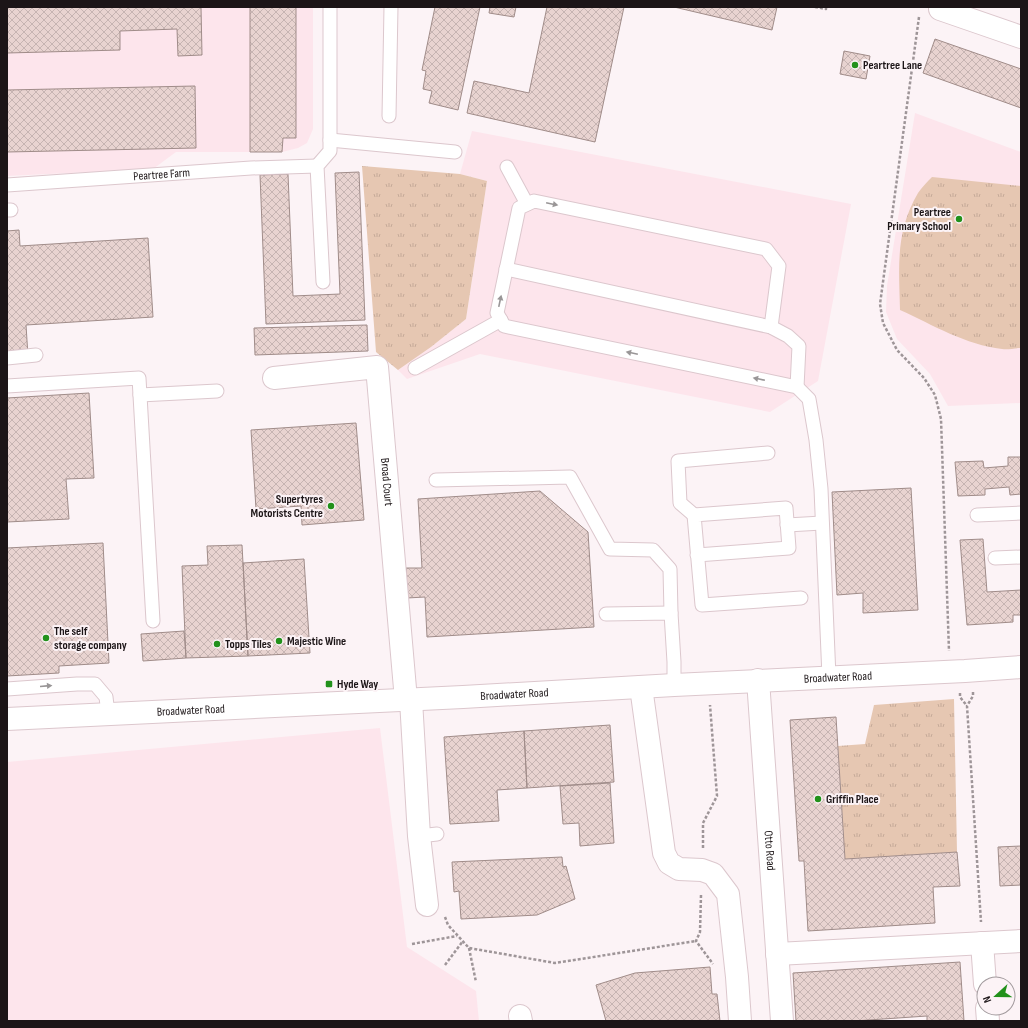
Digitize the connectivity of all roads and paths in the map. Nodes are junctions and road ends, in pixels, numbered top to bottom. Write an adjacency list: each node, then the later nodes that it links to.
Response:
1 (330, 7): 9 (lane)
2 (391, 7): 8 (lane)
3 (815, 7): 4 (path)
4 (826, 7)
5 (940, 9): 7 (street)
6 (919, 15): 41 (path)
7 (1021, 37)
8 (389, 116)
9 (330, 140): 10 (lane); 11 (lane)
10 (455, 152)
11 (317, 166): 13 (lane, Peartree Farm); 16 (lane)
12 (507, 167): 14 (lane)
13 (7, 185)
14 (527, 204): 15 (lane); 18 (lane, one-way to 18)
15 (506, 269): 17 (lane, one-way to 15); 18 (lane)
16 (323, 282)
17 (501, 320): 21 (lane); 24 (lane, one-way to 17)
18 (771, 328): 24 (lane)
19 (36, 355): 20 (lane)
20 (7, 358)
21 (414, 368)
22 (274, 378): 50 (street, Broad Court)
23 (7, 386): 26 (lane)
24 (797, 387): 32 (lane)
25 (217, 391): 26 (lane)
26 (140, 395): 40 (lane)
27 (768, 454): 30 (lane)
28 (436, 480): 38 (lane)
29 (1021, 513): 31 (lane)
30 (694, 515): 33 (lane); 34 (lane)
31 (977, 516)
32 (822, 523): 33 (lane); 43 (lane)
33 (788, 525): 34 (lane)
34 (697, 555): 37 (lane)
35 (1021, 557): 36 (lane)
36 (995, 558)
37 (801, 598)
38 (670, 613): 39 (lane); 45 (lane)
39 (606, 614)
40 (153, 621)
41 (949, 651)
42 (1021, 667): 43 (street, Broadwater Road)
43 (829, 677): 44 (street, Broadwater Road)
44 (758, 680): 45 (street, Broadwater Road); 62 (street, Otto Road)
45 (674, 685): 46 (street, Broadwater Road)
46 (641, 687): 50 (street, Broadwater Road); 66 (street)
47 (7, 689): 52 (lane, one-way to 52)
48 (973, 690): 51 (path)
49 (960, 691): 51 (path)
50 (408, 700): 52 (street, Broadwater Road); 54 (street)
51 (967, 706): 59 (path)
52 (108, 714): 53 (street, Broadwater Road)
53 (7, 719)
54 (428, 905): 55 (path)
55 (458, 936): 56 (path); 60 (path)
56 (463, 941): 61 (path); 63 (path)
57 (696, 941): 61 (path)
58 (1021, 941): 59 (street)
59 (982, 943): 62 (street); 64 (street)
60 (412, 944)
61 (469, 948): 65 (path)
62 (777, 954): 67 (street, Otto Road)
63 (445, 965)
64 (984, 976)
65 (476, 982)
66 (740, 1021)
67 (782, 1021)

